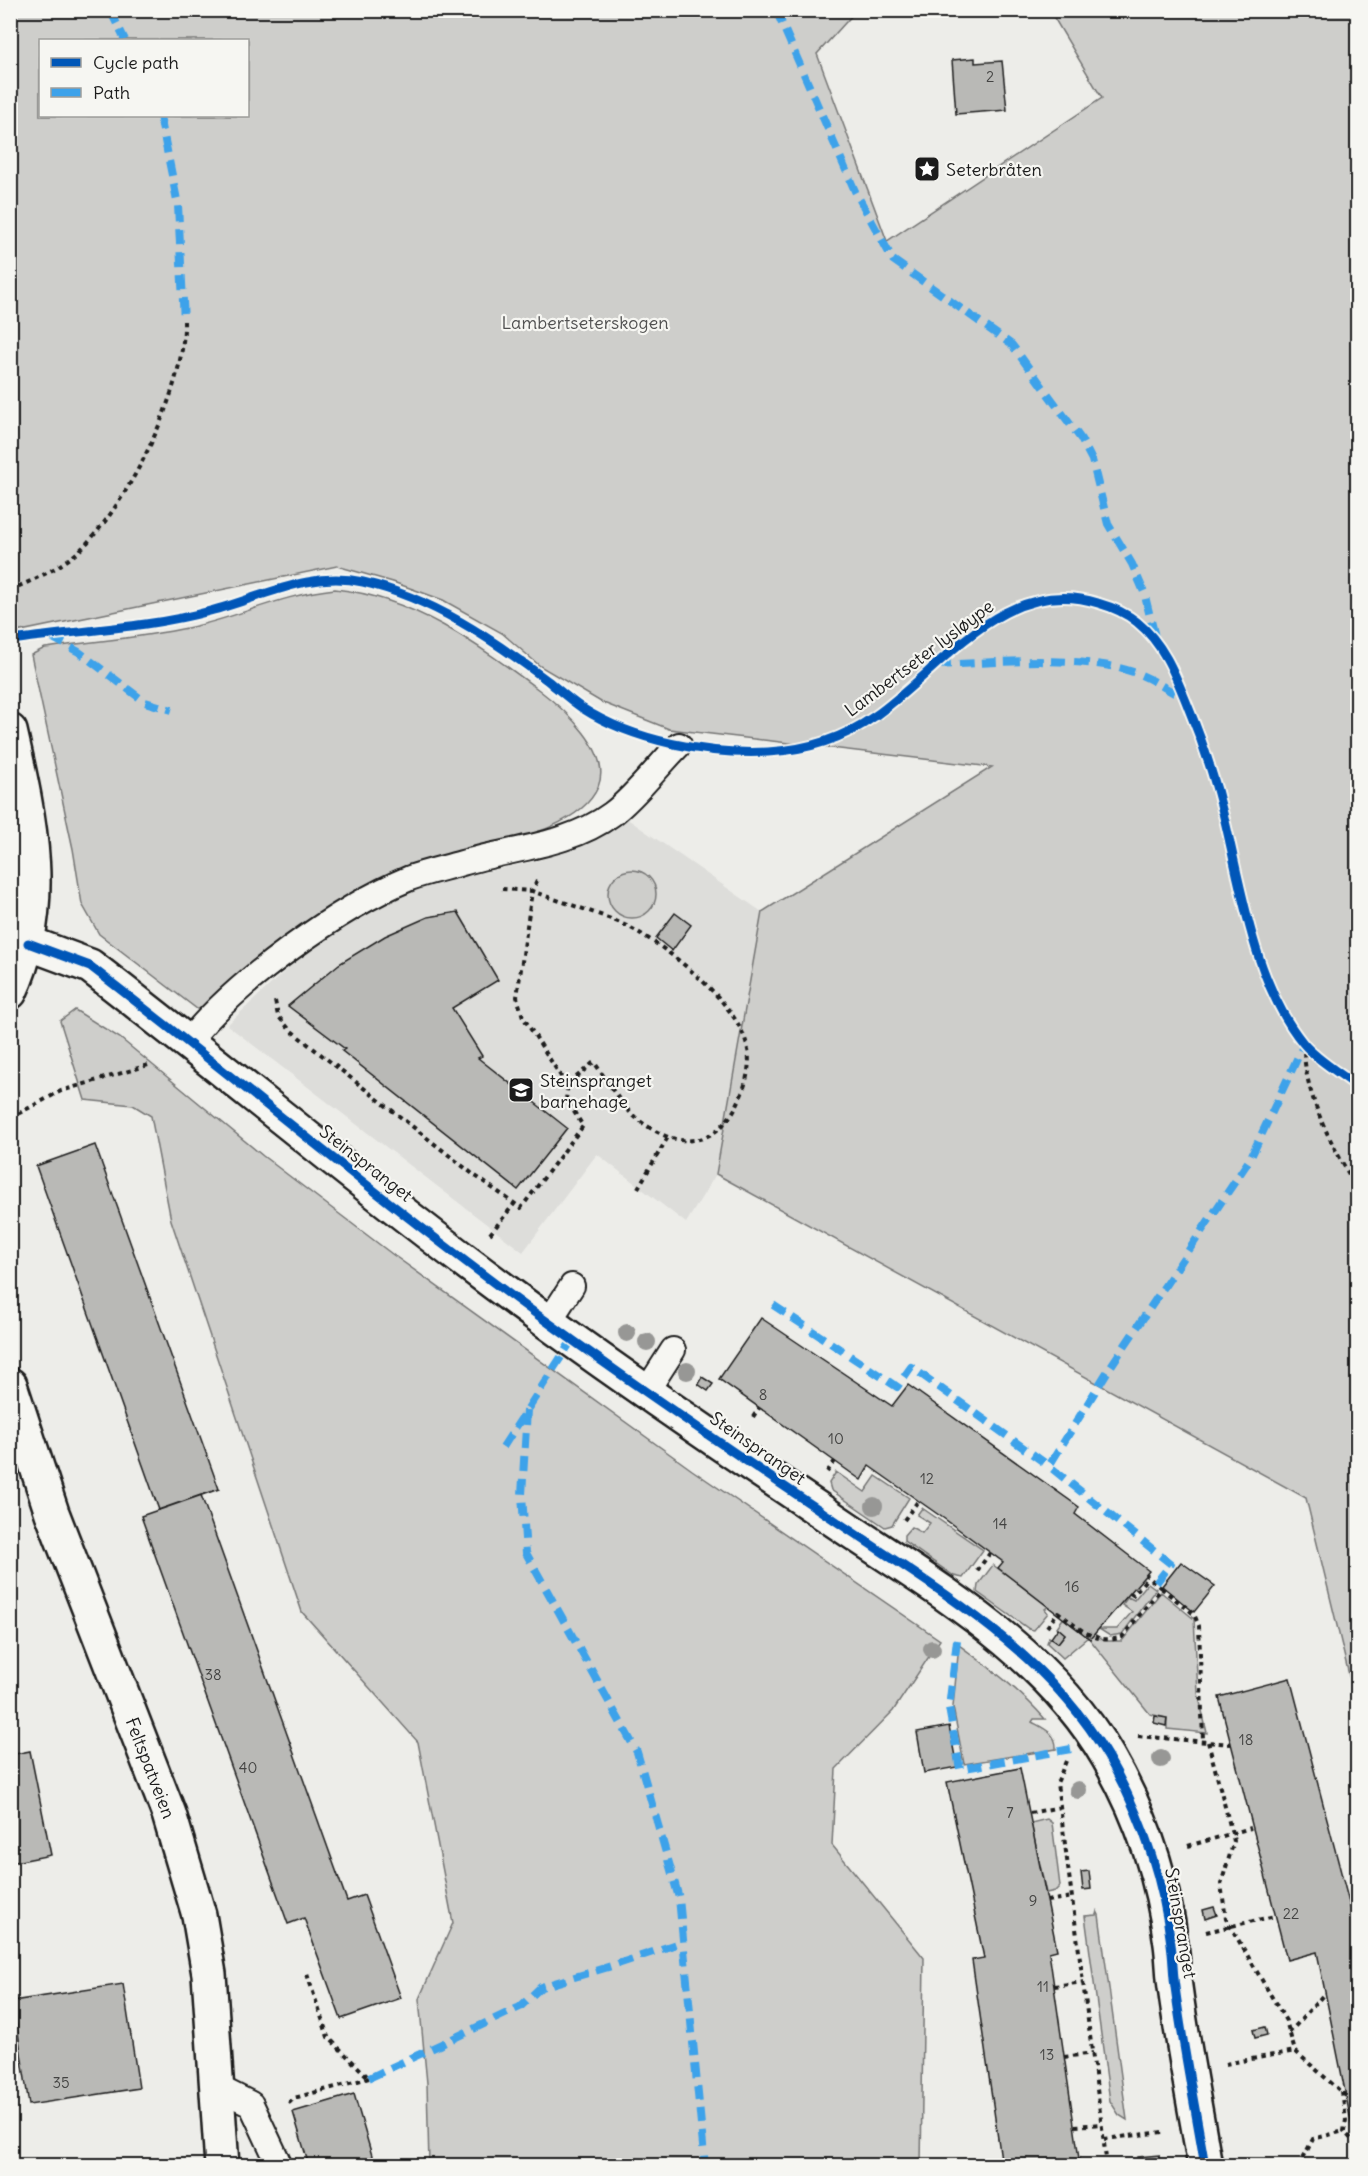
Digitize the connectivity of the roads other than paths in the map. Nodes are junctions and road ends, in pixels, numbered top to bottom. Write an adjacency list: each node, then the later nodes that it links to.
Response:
1 (10, 731): 3 (street)
2 (679, 745): 5 (lane)
3 (28, 943): 4 (street); 5 (street, Steinspranget)
4 (10, 992)
5 (188, 1042): 7 (street, Steinspranget)
6 (572, 1286): 7 (lane)
7 (548, 1323): 10 (street, Steinspranget)
8 (673, 1350): 10 (lane)
9 (10, 1385): 11 (street, Feltspatveien)
10 (646, 1392): 14 (street, Steinspranget)
11 (217, 2087): 12 (street, Feltspatveien); 13 (lane)
12 (222, 2166)
13 (280, 2166)
14 (1205, 2166)

